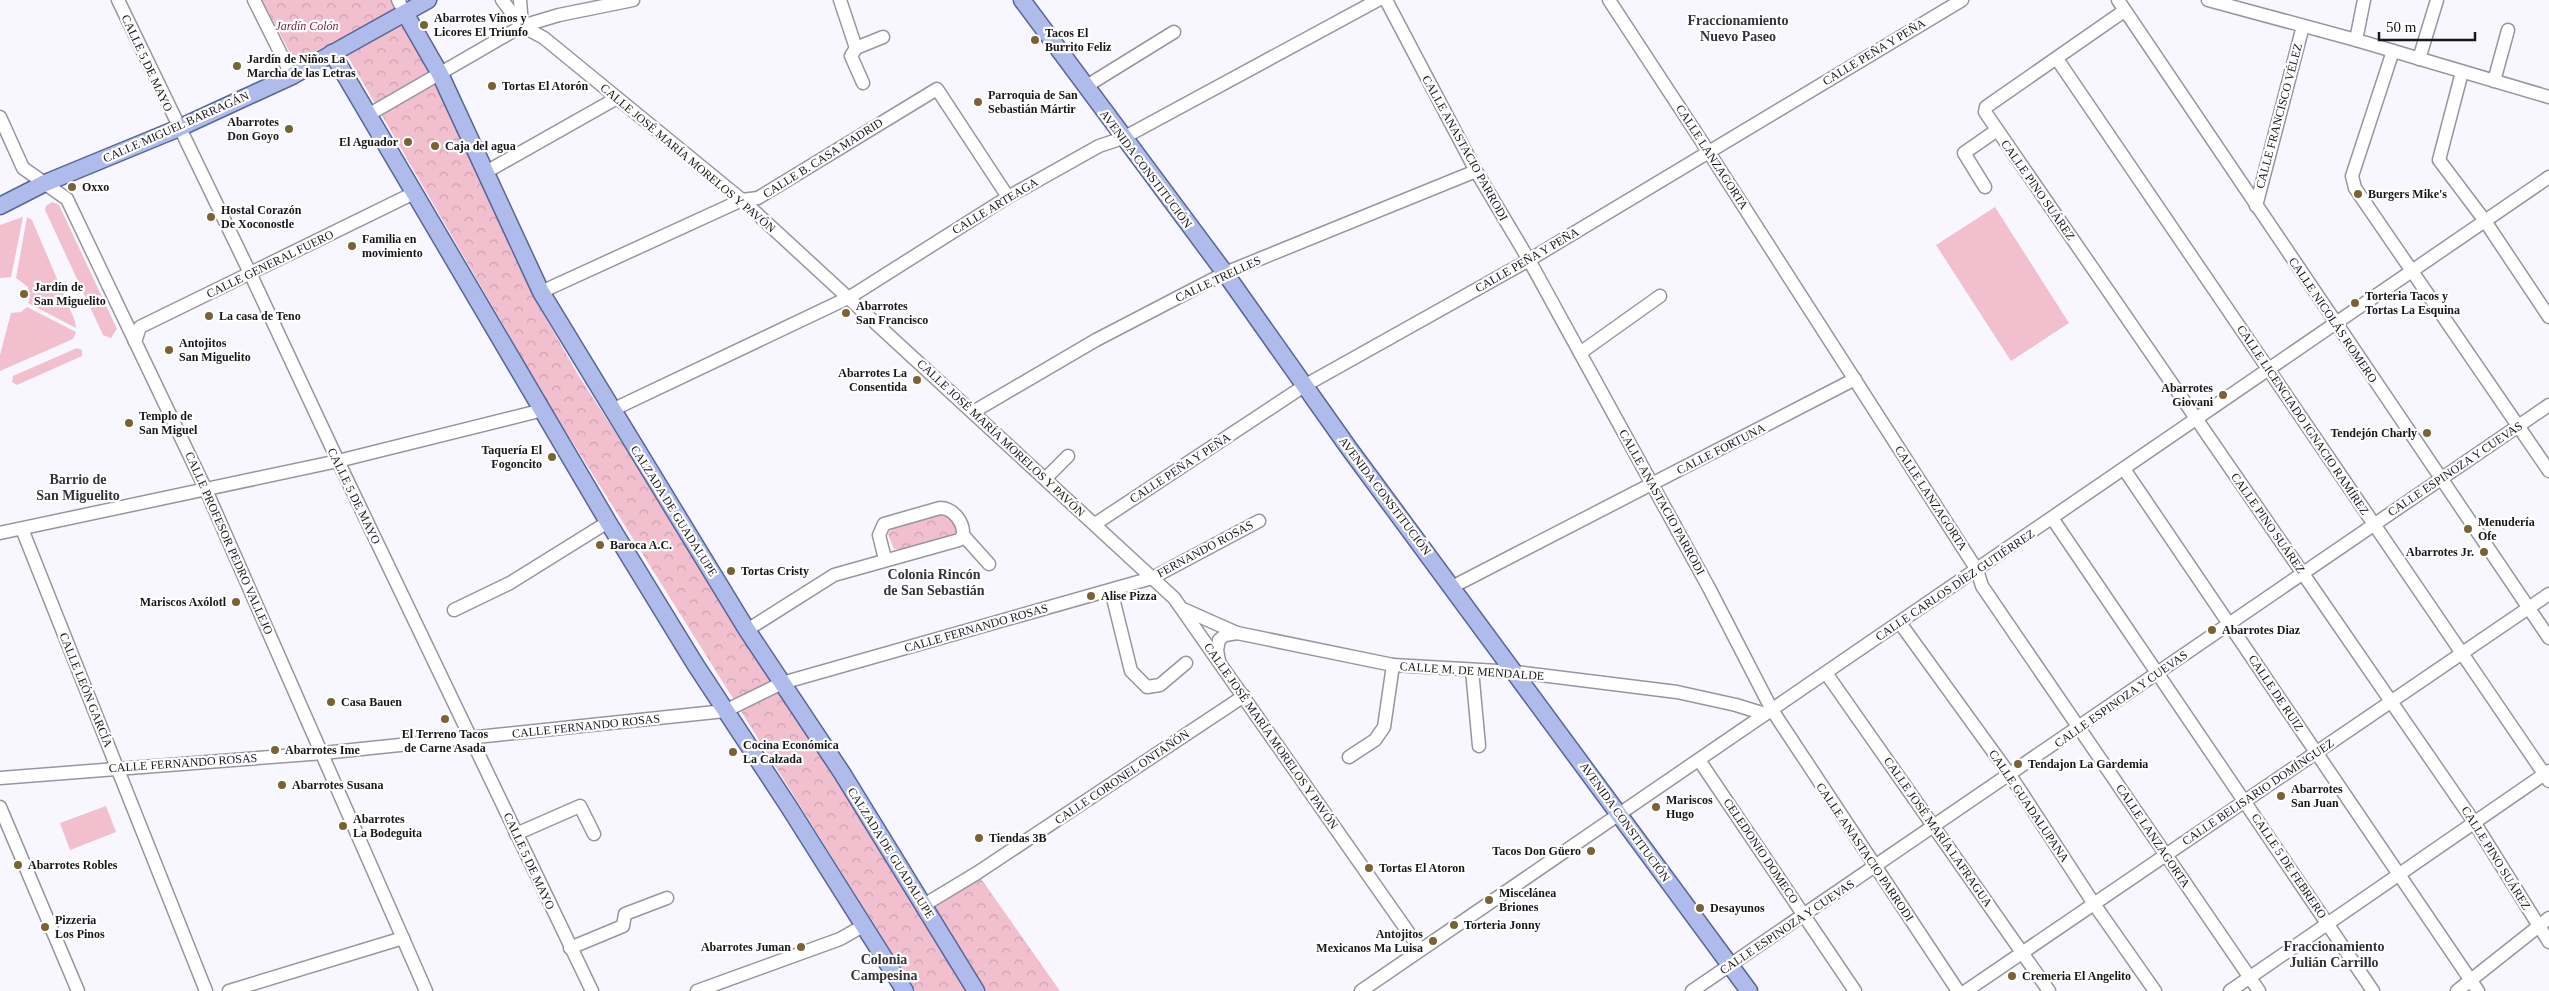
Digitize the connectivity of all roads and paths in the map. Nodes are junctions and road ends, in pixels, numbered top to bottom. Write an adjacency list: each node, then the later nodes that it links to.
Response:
1 (118, 0): 40 (street, CALLE 5 DE MAYO)
2 (254, 0): 32 (street)
3 (428, 0): 17 (main road, CALLE MIGUEL BARRAGÁN)
4 (502, 0): 19 (street, CALLE JOSÉ MARÍA MORELOS Y PAVÓN)
5 (520, 0): 19 (street)
6 (633, 0): 19 (street)
7 (840, 0): 25 (street)
8 (1022, 0): 35 (main road, AVENIDA CONSTITUCIÓN)
9 (1378, 0): 42 (street, CALLE ARTEAGA)
10 (1386, 0): 44 (street, CALLE ANASTACIO PARRODI)
11 (1609, 0): 43 (street, CALLE LANZAGORTA)
12 (1962, 0): 43 (street, CALLE PEÑA Y PEÑA)
13 (2118, 0): 18 (street, CALLE NICOLÁS ROMERO)
14 (2208, 0): 20 (street)
15 (2364, 0): 24 (street)
16 (2437, 0): 29 (street)
17 (401, 7): 27 (main road, CALLE MIGUEL BARRAGÁN); 31 (main road, CALZADA DE GUADALUPE)
18 (2124, 11): 28 (street); 53 (street, CALLE NICOLÁS ROMERO)
19 (522, 26): 31 (street); 37 (street, CALLE JOSÉ MARÍA MORELOS Y PAVÓN)
20 (2303, 26): 24 (street); 53 (street, CALLE FRANCISCO VÉLEZ)
21 (2508, 30): 33 (street)
22 (1174, 32): 35 (street)
23 (883, 37): 25 (street)
24 (2356, 40): 26 (street)
25 (856, 48): 34 (street)
26 (2393, 51): 29 (street); 56 (street)
27 (332, 53): 32 (main road, CALLE MIGUEL BARRAGÁN); 38 (main road)
28 (2057, 59): 41 (street, CALLE PINO SUÁREZ); 66 (street, CALLE LICENCIADO IGNACIO RAMÍREZ)
29 (2419, 59): 30 (street)
30 (2462, 72): 33 (street); 54 (street)
31 (440, 74): 38 (street); 45 (main road, CALZADA DE GUADALUPE)
32 (292, 76): 40 (main road, CALLE MIGUEL BARRAGÁN)
33 (2494, 81): 36 (street)
34 (863, 83)
35 (1085, 87): 42 (main road, AVENIDA CONSTITUCIÓN)
36 (2549, 97)
37 (617, 98): 45 (street); 51 (street, CALLE JOSÉ MARÍA MORELOS Y PAVÓN)
38 (368, 115): 49 (main road)
39 (0, 117): 47 (street, CALLE PROFESOR PEDRO VALLEJO)
40 (178, 128): 47 (main road, CALLE MIGUEL BARRAGÁN); 57 (street, CALLE 5 DE MAYO)
41 (1997, 130): 48 (street); 73 (street, CALLE PINO SUÁREZ)
42 (1123, 138): 50 (street, CALLE ARTEAGA); 58 (main road, AVENIDA CONSTITUCIÓN)
43 (1708, 150): 55 (street, CALLE PEÑA Y PEÑA); 67 (street, CALLE LANZAGORTA)
44 (1476, 171): 55 (street, CALLE ANASTACIO PARRODI); 58 (street, CALLE TRELLES)
45 (486, 172): 59 (main road, CALZADA DE GUADALUPE)
46 (2549, 177): 54 (street, CALLE CARLOS DÍEZ GUTIÉRREZ)
47 (43, 184): 52 (main road, CALLE MIGUEL BARRAGÁN); 64 (street, CALLE PROFESOR PEDRO VALLEJO)
48 (1985, 187)
49 (414, 193): 57 (street, CALLE GENERAL FUERO); 70 (main road)
50 (1008, 197): 51 (street, CALLE B. CASA MADRID); 61 (street, CALLE ARTEAGA)
51 (742, 200): 59 (street, CALLE B. CASA MADRID); 61 (street, CALLE JOSÉ MARÍA MORELOS Y PAVÓN)
52 (0, 206)
53 (2256, 206): 63 (street, CALLE NICOLÁS ROMERO)
54 (2485, 221): 56 (street, CALLE CARLOS DÍEZ GUTIÉRREZ); 62 (street)
55 (1529, 260): 65 (street, CALLE ANASTACIO PARRODI); 68 (street, CALLE PEÑA Y PEÑA)
56 (2411, 272): 63 (street, CALLE CARLOS DÍEZ GUTIÉRREZ); 74 (street)
57 (250, 273): 64 (street, CALLE GENERAL FUERO); 76 (street, CALLE 5 DE MAYO)
58 (1225, 273): 68 (main road, AVENIDA CONSTITUCIÓN); 72 (street, CALLE TRELLES)
59 (541, 292): 71 (main road, CALZADA DE GUADALUPE)
60 (1660, 296): 65 (street)
61 (850, 297): 71 (street, CALLE ARTEAGA); 72 (street, CALLE JOSÉ MARÍA MORELOS Y PAVÓN)
62 (2549, 317)
63 (2336, 324): 66 (street, CALLE CARLOS DÍEZ GUTIÉRREZ); 80 (street, CALLE NICOLÁS ROMERO)
64 (135, 342): 82 (street, CALLE PROFESOR PEDRO VALLEJO)
65 (1580, 352): 81 (street, CALLE ANASTACIO PARRODI)
66 (2269, 370): 73 (street, CALLE CARLOS DÍEZ GUTIÉRREZ); 87 (street, CALLE LICENCIADO IGNACIO RAMÍREZ)
67 (1855, 379): 81 (street, CALLE FORTUNA); 93 (street, CALLE LANZAGORTA)
68 (1304, 386): 86 (street, CALLE PEÑA Y PEÑA); 96 (main road, AVENIDA CONSTITUCIÓN)
69 (2549, 404): 74 (street, CALLE ESPINOZA Y CUEVAS)
70 (543, 410): 76 (street); 85 (main road)
71 (612, 410): 104 (main road, CALZADA DE GUADALUPE)
72 (973, 412): 79 (street, CALLE JOSÉ MARÍA MORELOS Y PAVÓN)
73 (2196, 419): 77 (street, CALLE CARLOS DÍEZ GUTIÉRREZ); 94 (street, CALLE PINO SUÁREZ)
74 (2519, 425): 78 (street); 80 (street, CALLE ESPINOZA Y CUEVAS)
75 (1068, 456): 79 (street)
76 (338, 461): 82 (street); 121 (street, CALLE 5 DE MAYO)
77 (2124, 469): 83 (street, CALLE CARLOS DÍEZ GUTIÉRREZ); 103 (street, CALLE DE RUIZ)
78 (2549, 471)
79 (1045, 479): 86 (street, CALLE JOSÉ MARÍA MORELOS Y PAVÓN)
80 (2441, 479): 87 (street, CALLE ESPINOZA Y CUEVAS); 99 (street, CALLE NICOLÁS ROMERO)
81 (1652, 484): 96 (street, CALLE FORTUNA); 119 (street, CALLE ANASTACIO PARRODI)
82 (206, 490): 88 (street); 124 (street, CALLE PROFESOR PEDRO VALLEJO)
83 (2052, 518): 93 (street, CALLE CARLOS DÍEZ GUTIÉRREZ); 114 (street, CALLE 5 DE FEBRERO)
84 (1259, 521): 95 (street, FERNANDO ROSAS)
85 (608, 522): 101 (street); 118 (main road)
86 (1095, 524): 95 (street, CALLE JOSÉ MARÍA MORELOS Y PAVÓN)
87 (2374, 524): 94 (street, CALLE ESPINOZA Y CUEVAS); 107 (street, CALLE LICENCIADO IGNACIO RAMÍREZ)
88 (22, 529): 89 (street); 127 (street, CALLE LEÓN GARCÍA)
89 (0, 533)
90 (963, 535): 91 (street); 91 (street); 92 (street)
91 (885, 559): 104 (street)
92 (989, 564)
93 (1977, 570): 102 (street, CALLE CARLOS DÍEZ GUTIÉRREZ); 120 (street, CALLE LANZAGORTA)
94 (2303, 574): 103 (street, CALLE ESPINOZA Y CUEVAS); 117 (street, CALLE PINO SUÁREZ)
95 (1152, 578): 97 (street, CALLE FERNANDO ROSAS); 100 (street, CALLE JOSÉ MARÍA MORELOS Y PAVÓN)
96 (1452, 587): 112 (main road, AVENIDA CONSTITUCIÓN)
97 (1111, 590): 108 (street); 115 (street, CALLE FERNANDO ROSAS)
98 (2549, 594): 99 (street, CALLE BELISARIO DOMÍNGUEZ)
99 (2528, 608): 106 (street, CALLE NICOLÁS ROMERO); 107 (street, CALLE BELISARIO DOMÍNGUEZ)
100 (1183, 609): 105 (street, CALLE M. DE MENDALDE); 109 (street, CALLE JOSÉ MARÍA MORELOS Y PAVÓN)
101 (454, 610)
102 (1900, 623): 113 (street, CALLE CARLOS DÍEZ GUTIÉRREZ); 128 (street, CALLE GUADALUPANA)
103 (2229, 624): 114 (street, CALLE ESPINOZA Y CUEVAS); 123 (street, CALLE DE RUIZ)
104 (750, 628): 115 (main road, CALZADA DE GUADALUPE)
105 (1238, 633): 109 (street); 110 (street, CALLE M. DE MENDALDE)
106 (2549, 638)
107 (2462, 653): 117 (street, CALLE BELISARIO DOMÍNGUEZ); 129 (street, CALLE LICENCIADO IGNACIO RAMÍREZ)
108 (1186, 663)
109 (1220, 663): 116 (street, CALLE JOSÉ MARÍA MORELOS Y PAVÓN)
110 (1393, 666): 111 (street, CALLE M. DE MENDALDE); 125 (street)
111 (1472, 670): 112 (street, CALLE M. DE MENDALDE); 122 (street)
112 (1516, 672): 119 (street, CALLE M. DE MENDALDE); 133 (main road, AVENIDA CONSTITUCIÓN)
113 (1826, 673): 119 (street, CALLE CARLOS DÍEZ GUTIÉRREZ); 135 (street, CALLE JOSÉ MARÍA LAFRAGUA)
114 (2158, 673): 120 (street, CALLE ESPINOZA Y CUEVAS); 131 (street, CALLE 5 DE FEBRERO)
115 (782, 683): 118 (street, CALLE FERNANDO ROSAS); 143 (main road, CALZADA DE GUADALUPE)
116 (1244, 696): 143 (street, CALLE CORONEL ONTAÑÓN); 152 (street, CALLE JOSÉ MARÍA MORELOS Y PAVÓN)
117 (2391, 702): 123 (street, CALLE BELISARIO DOMÍNGUEZ); 134 (street, CALLE PINO SUÁREZ)
118 (725, 711): 121 (street, CALLE FERNANDO ROSAS); 147 (main road)
119 (1768, 712): 126 (street, CALLE CARLOS DÍEZ GUTIÉRREZ); 139 (street, CALLE ANASTACIO PARRODI)
120 (2079, 728): 128 (street, CALLE ESPINOZA Y CUEVAS); 138 (street, CALLE LANZAGORTA)
121 (471, 739): 124 (street, CALLE FERNANDO ROSAS); 136 (street, CALLE 5 DE MAYO)
122 (1479, 746)
123 (2316, 752): 131 (street, CALLE BELISARIO DOMÍNGUEZ); 140 (street, CALLE DE RUIZ)
124 (323, 753): 127 (street, CALLE FERNANDO ROSAS); 149 (street, CALLE PROFESOR PEDRO VALLEJO)
125 (1349, 758)
126 (1699, 760): 133 (street, CALLE CARLOS DÍEZ GUTIÉRREZ); 144 (street, CELEDONIO DOMECO)
127 (117, 768): 130 (street, CALLE FERNANDO ROSAS); 158 (street, CALLE LEÓN GARCÍA)
128 (2010, 775): 135 (street, CALLE ESPINOZA Y CUEVAS); 142 (street, CALLE GUADALUPANA)
129 (2548, 775): 134 (street)
130 (0, 778)
131 (2244, 801): 138 (street, CALLE BELISARIO DOMÍNGUEZ); 146 (street, CALLE 5 DE FEBRERO)
132 (0, 807): 157 (street)
133 (1620, 814): 152 (street, CALLE CARLOS DÍEZ GUTIÉRREZ); 154 (main road, AVENIDA CONSTITUCIÓN)
134 (2474, 822): 140 (street); 148 (street, CALLE PINO SUÁREZ)
135 (1935, 826): 139 (street, CALLE ESPINOZA Y CUEVAS); 153 (street, CALLE JOSÉ MARÍA LAFRAGUA)
136 (516, 834): 137 (street); 151 (street, CALLE 5 DE MAYO)
137 (594, 834)
138 (2166, 855): 142 (street, CALLE BELISARIO DOMÍNGUEZ); 155 (street, CALLE LANZAGORTA)
139 (1875, 868): 144 (street, CALLE ESPINOZA Y CUEVAS); 169 (street, CALLE ANASTACIO PARRODI)
140 (2399, 874): 146 (street); 156 (street, CALLE DE RUIZ)
141 (667, 898): 151 (street)
142 (2094, 904): 153 (street, CALLE BELISARIO DOMÍNGUEZ); 172 (street, CALLE GUADALUPANA)
143 (924, 905): 164 (main road, CALZADA DE GUADALUPE)
144 (1805, 916): 154 (street, CALLE ESPINOZA Y CUEVAS); 168 (street, CELEDONIO DOMECO)
145 (2549, 918): 148 (street)
146 (2328, 924): 155 (street); 175 (street, CALLE 5 DE FEBRERO)
147 (863, 926): 162 (street); 163 (main road)
148 (2538, 926): 150 (street, CALLE PINO SUÁREZ); 156 (street)
149 (403, 938): 159 (street); 160 (street, CALLE PROFESOR PEDRO VALLEJO)
150 (2549, 942)
151 (570, 948): 161 (street, CALLE 5 DE MAYO)
152 (1420, 949): 165 (street, CALLE CARLOS DÍEZ GUTIÉRREZ)
153 (2023, 952): 170 (street, CALLE BELISARIO DOMÍNGUEZ); 171 (street, CALLE JOSÉ MARÍA LAFRAGUA)
154 (1729, 965): 166 (street, CALLE ESPINOZA Y CUEVAS); 167 (main road, AVENIDA CONSTITUCIÓN)
155 (2250, 978): 173 (street); 174 (street, CALLE LANZAGORTA)
156 (2475, 986): 176 (street)
157 (78, 991)
158 (206, 991)
159 (229, 991)
160 (426, 991)
161 (592, 991)
162 (697, 991)
163 (904, 991)
164 (976, 991)
165 (1361, 991)
166 (1692, 991)
167 (1749, 991)
168 (1856, 991)
169 (1958, 991)
170 (1966, 991)
171 (2049, 991)
172 (2155, 991)
173 (2230, 991)
174 (2259, 991)
175 (2373, 991)
176 (2457, 991)

